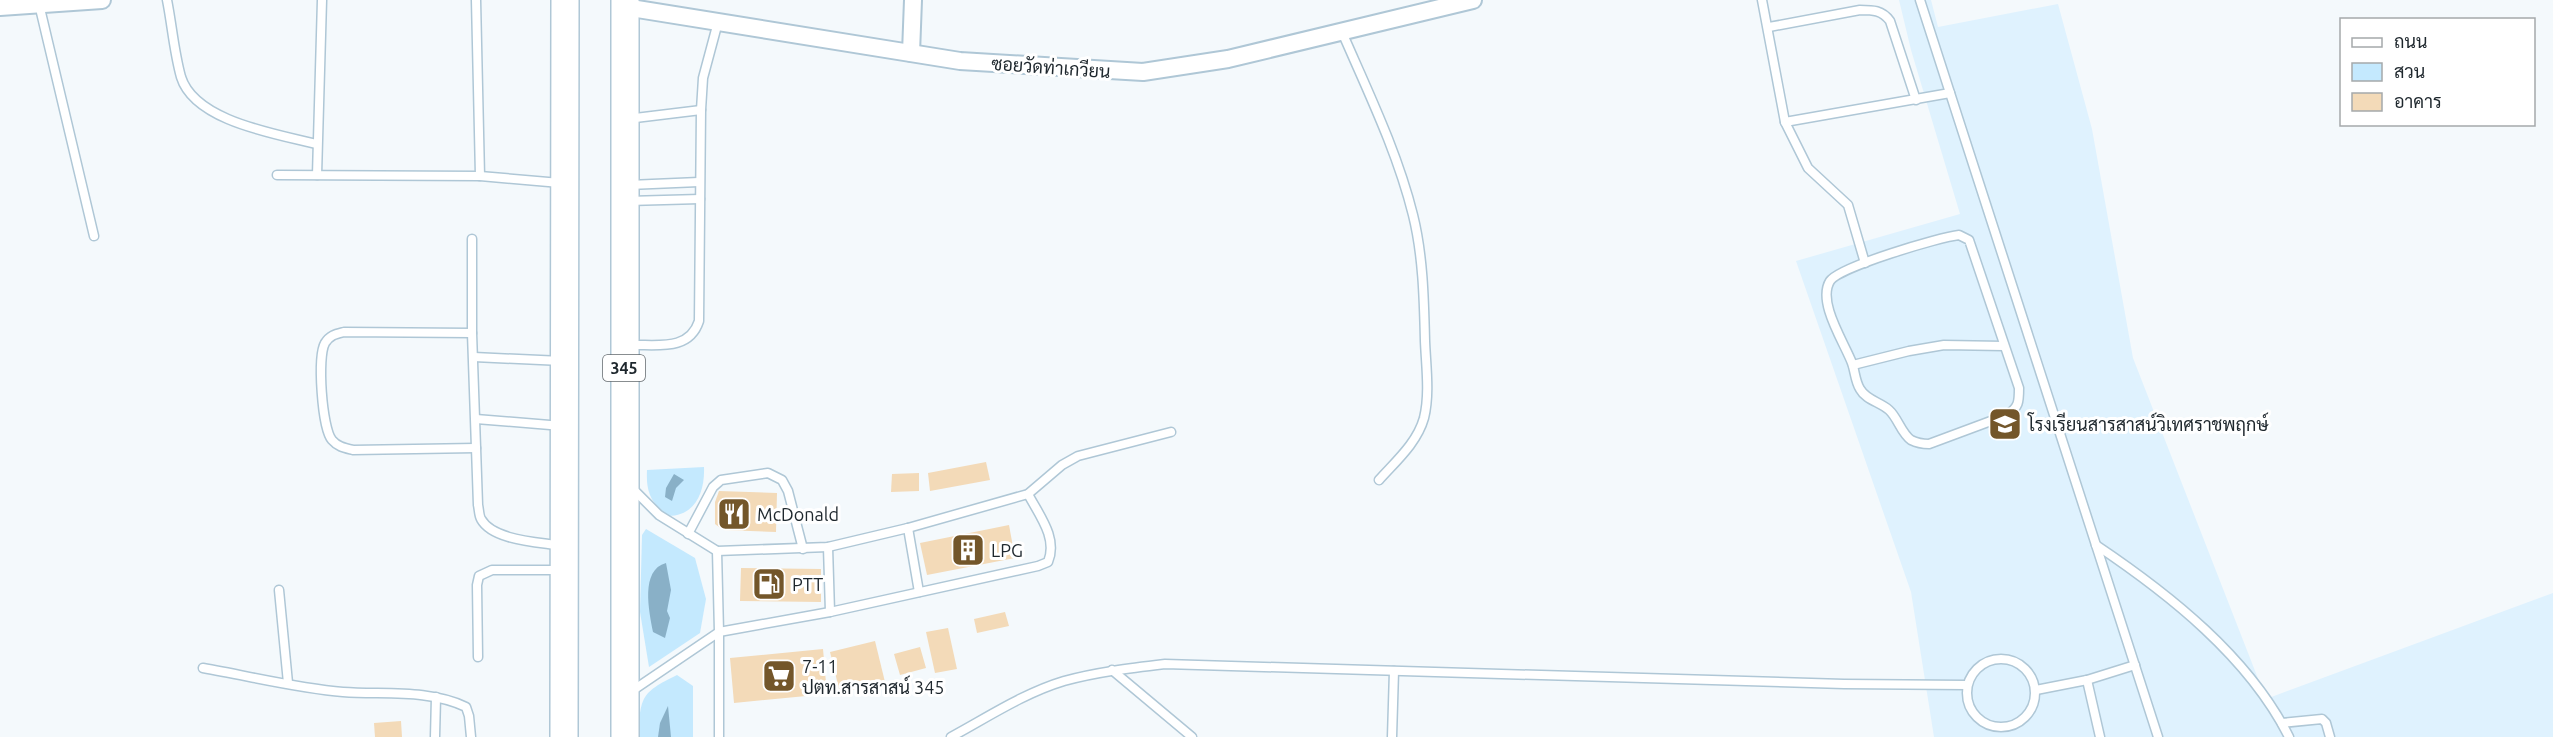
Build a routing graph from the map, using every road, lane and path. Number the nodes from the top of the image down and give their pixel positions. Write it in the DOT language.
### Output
graph roads {
  1 [pos="102,0"];
  2 [pos="167,0"];
  3 [pos="322,0"];
  4 [pos="476,0"];
  5 [pos="565,0"];
  6 [pos="913,0"];
  7 [pos="1473,0"];
  8 [pos="1762,0"];
  9 [pos="1920,0"];
  10 [pos="51,2"];
  11 [pos="625,3"];
  12 [pos="0,7"];
  13 [pos="718,22"];
  14 [pos="1769,27"];
  15 [pos="1342,33"];
  16 [pos="911,53"];
  17 [pos="1950,93"];
  18 [pos="1916,100"];
  19 [pos="700,110"];
  20 [pos="624,119"];
  21 [pos="1785,122"];
  22 [pos="316,144"];
  23 [pos="277,175"];
  24 [pos="317,175"];
  25 [pos="480,176"];
  26 [pos="699,182"];
  27 [pos="564,184"];
  28 [pos="625,193"];
  29 [pos="700,199"];
  30 [pos="94,236"];
  31 [pos="472,239"];
  32 [pos="1865,263"];
  33 [pos="472,333"];
  34 [pos="624,345"];
  35 [pos="2004,346"];
  36 [pos="474,357"];
  37 [pos="565,361"];
  38 [pos="1853,364"];
  39 [pos="476,419"];
  40 [pos="565,426"];
  41 [pos="1171,432"];
  42 [pos="476,448"];
  43 [pos="1379,480"];
  44 [pos="625,481"];
  45 [pos="1028,494"];
  46 [pos="908,528"];
  47 [pos="688,534"];
  48 [pos="2095,545"];
  49 [pos="828,547"];
  50 [pos="803,549"];
  51 [pos="717,551"];
  52 [pos="564,558"];
  53 [pos="279,590"];
  54 [pos="919,592"];
  55 [pos="830,612"];
  56 [pos="719,632"];
  57 [pos="478,657"];
  58 [pos="2135,665"];
  59 [pos="202,668"];
  60 [pos="1112,670"];
  61 [pos="1394,671"];
  62 [pos="2087,680"];
  63 [pos="288,683"];
  64 [pos="1967,685"];
  65 [pos="2036,690"];
  66 [pos="625,696"];
  67 [pos="436,698"];
  68 [pos="2282,723"];
  69 [pos="435,737"];
  70 [pos="471,737"];
  71 [pos="564,737"];
  72 [pos="625,737"];
  73 [pos="719,737"];
  74 [pos="951,737"];
  75 [pos="1192,737"];
  76 [pos="1392,737"];
  77 [pos="2100,737"];
  78 [pos="2158,737"];
  79 [pos="2289,737"];
  80 [pos="2330,737"];
  1 -- 10 [label="street"];
  2 -- 22 [label="lane"];
  3 -- 22 [label="lane"];
  4 -- 25 [label="lane"];
  5 -- 27 [label="main road"];
  6 -- 16 [label="street"];
  7 -- 15 [label="street, ซอยวัดท่าเกวียน"];
  8 -- 14 [label="lane"];
  9 -- 17 [label="lane"];
  10 -- 12 [label="street"];
  10 -- 30 [label="lane"];
  11 -- 13 [label="street, ซอยวัดท่าเกวียน"];
  11 -- 20 [label="main road, 345"];
  13 -- 16 [label="street, ซอยวัดท่าเกวียน"];
  13 -- 19 [label="lane"];
  14 -- 18 [label="lane"];
  14 -- 21 [label="lane"];
  15 -- 16 [label="street, ซอยวัดท่าเกวียน"];
  15 -- 43 [label="lane"];
  17 -- 18 [label="lane"];
  17 -- 48 [label="lane"];
  18 -- 21 [label="lane"];
  19 -- 20 [label="lane"];
  19 -- 26 [label="lane"];
  20 -- 28 [label="main road, 345"];
  21 -- 32 [label="lane"];
  22 -- 24 [label="lane"];
  23 -- 24 [label="lane"];
  24 -- 25 [label="lane"];
  25 -- 27 [label="lane"];
  26 -- 28 [label="lane"];
  26 -- 29 [label="lane"];
  27 -- 37 [label="main road"];
  28 -- 29 [label="lane"];
  28 -- 34 [label="main road, 345"];
  29 -- 34 [label="lane"];
  31 -- 33 [label="lane"];
  32 -- 35 [label="lane"];
  32 -- 38 [label="lane"];
  33 -- 36 [label="lane"];
  33 -- 42 [label="lane"];
  34 -- 44 [label="main road, 345"];
  35 -- 38 [label="lane"];
  35 -- 38 [label="lane"];
  36 -- 37 [label="lane"];
  36 -- 39 [label="lane"];
  37 -- 40 [label="main road"];
  39 -- 40 [label="lane"];
  39 -- 42 [label="lane"];
  40 -- 52 [label="main road"];
  41 -- 45 [label="lane"];
  42 -- 52 [label="lane"];
  44 -- 47 [label="lane"];
  44 -- 66 [label="main road, 345"];
  45 -- 46 [label="lane"];
  45 -- 54 [label="lane"];
  46 -- 49 [label="lane"];
  46 -- 54 [label="lane"];
  47 -- 50 [label="lane"];
  47 -- 51 [label="lane"];
  48 -- 58 [label="lane"];
  48 -- 68 [label="lane"];
  49 -- 50 [label="lane"];
  49 -- 55 [label="lane"];
  50 -- 51 [label="lane"];
  51 -- 56 [label="lane"];
  52 -- 57 [label="lane"];
  52 -- 71 [label="main road"];
  53 -- 63 [label="lane"];
  54 -- 55 [label="lane"];
  55 -- 56 [label="lane"];
  56 -- 66 [label="lane"];
  56 -- 73 [label="lane"];
  58 -- 62 [label="lane"];
  58 -- 78 [label="lane"];
  59 -- 63 [label="lane"];
  60 -- 61 [label="lane"];
  60 -- 74 [label="lane"];
  60 -- 75 [label="lane"];
  61 -- 64 [label="lane"];
  61 -- 76 [label="lane"];
  62 -- 65 [label="lane"];
  62 -- 77 [label="lane"];
  63 -- 67 [label="lane"];
  64 -- 65 [label="lane"];
  64 -- 65 [label="lane"];
  66 -- 72 [label="main road, 345"];
  67 -- 69 [label="lane"];
  67 -- 70 [label="lane"];
  68 -- 79 [label="lane"];
  68 -- 80 [label="lane"];
}
